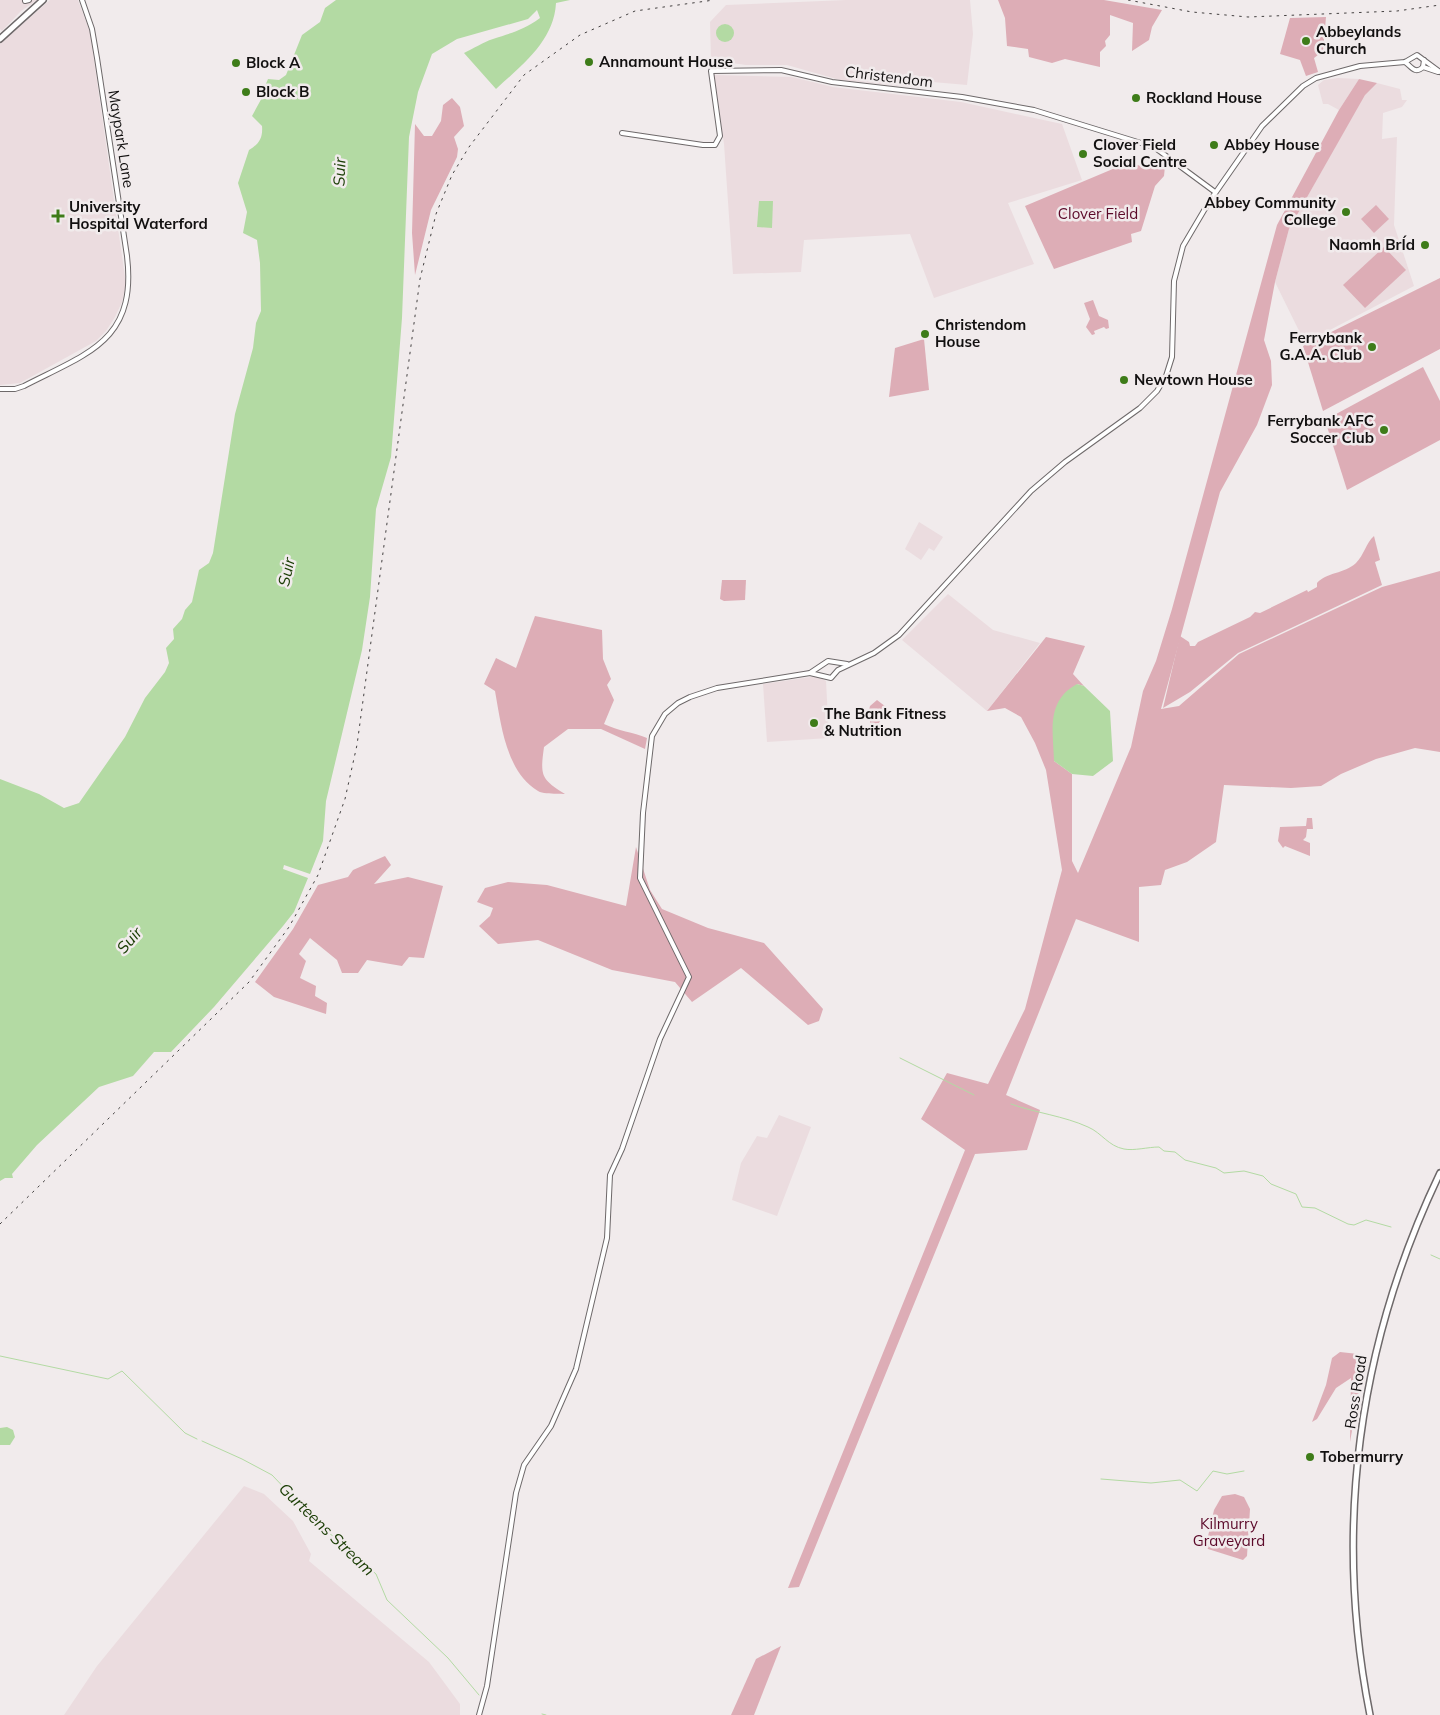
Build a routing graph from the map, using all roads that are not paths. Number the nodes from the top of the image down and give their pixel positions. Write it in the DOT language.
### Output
graph roads {
  1 [pos="43,0"];
  2 [pos="82,0"];
  3 [pos="0,38"];
  4 [pos="1424,60"];
  5 [pos="1407,64"];
  6 [pos="1423,67"];
  7 [pos="1440,72"];
  8 [pos="622,133"];
  9 [pos="1215,192"];
  10 [pos="0,389"];
  11 [pos="835,664"];
  12 [pos="847,664"];
  13 [pos="821,668"];
  14 [pos="838,670"];
  15 [pos="810,673"];
  16 [pos="822,675"];
  17 [pos="1440,1173"];
  18 [pos="478,1715"];
  19 [pos="1370,1715"];
  1 -- 3 [label="main road"];
  2 -- 10 [label="street, Maypark Lane"];
  4 -- 5 [label="street"];
  4 -- 6 [label="street"];
  4 -- 7 [label="street"];
  5 -- 6 [label="street"];
  5 -- 9 [label="street"];
  6 -- 7 [label="street"];
  8 -- 9 [label="street, Christendom"];
  9 -- 12 [label="street"];
  11 -- 12 [label="street"];
  11 -- 13 [label="street"];
  11 -- 14 [label="street"];
  12 -- 14 [label="street"];
  13 -- 15 [label="street"];
  13 -- 16 [label="street"];
  14 -- 16 [label="street"];
  15 -- 16 [label="street"];
  15 -- 18 [label="street"];
  17 -- 19 [label="main road, Ross Road"];
}
